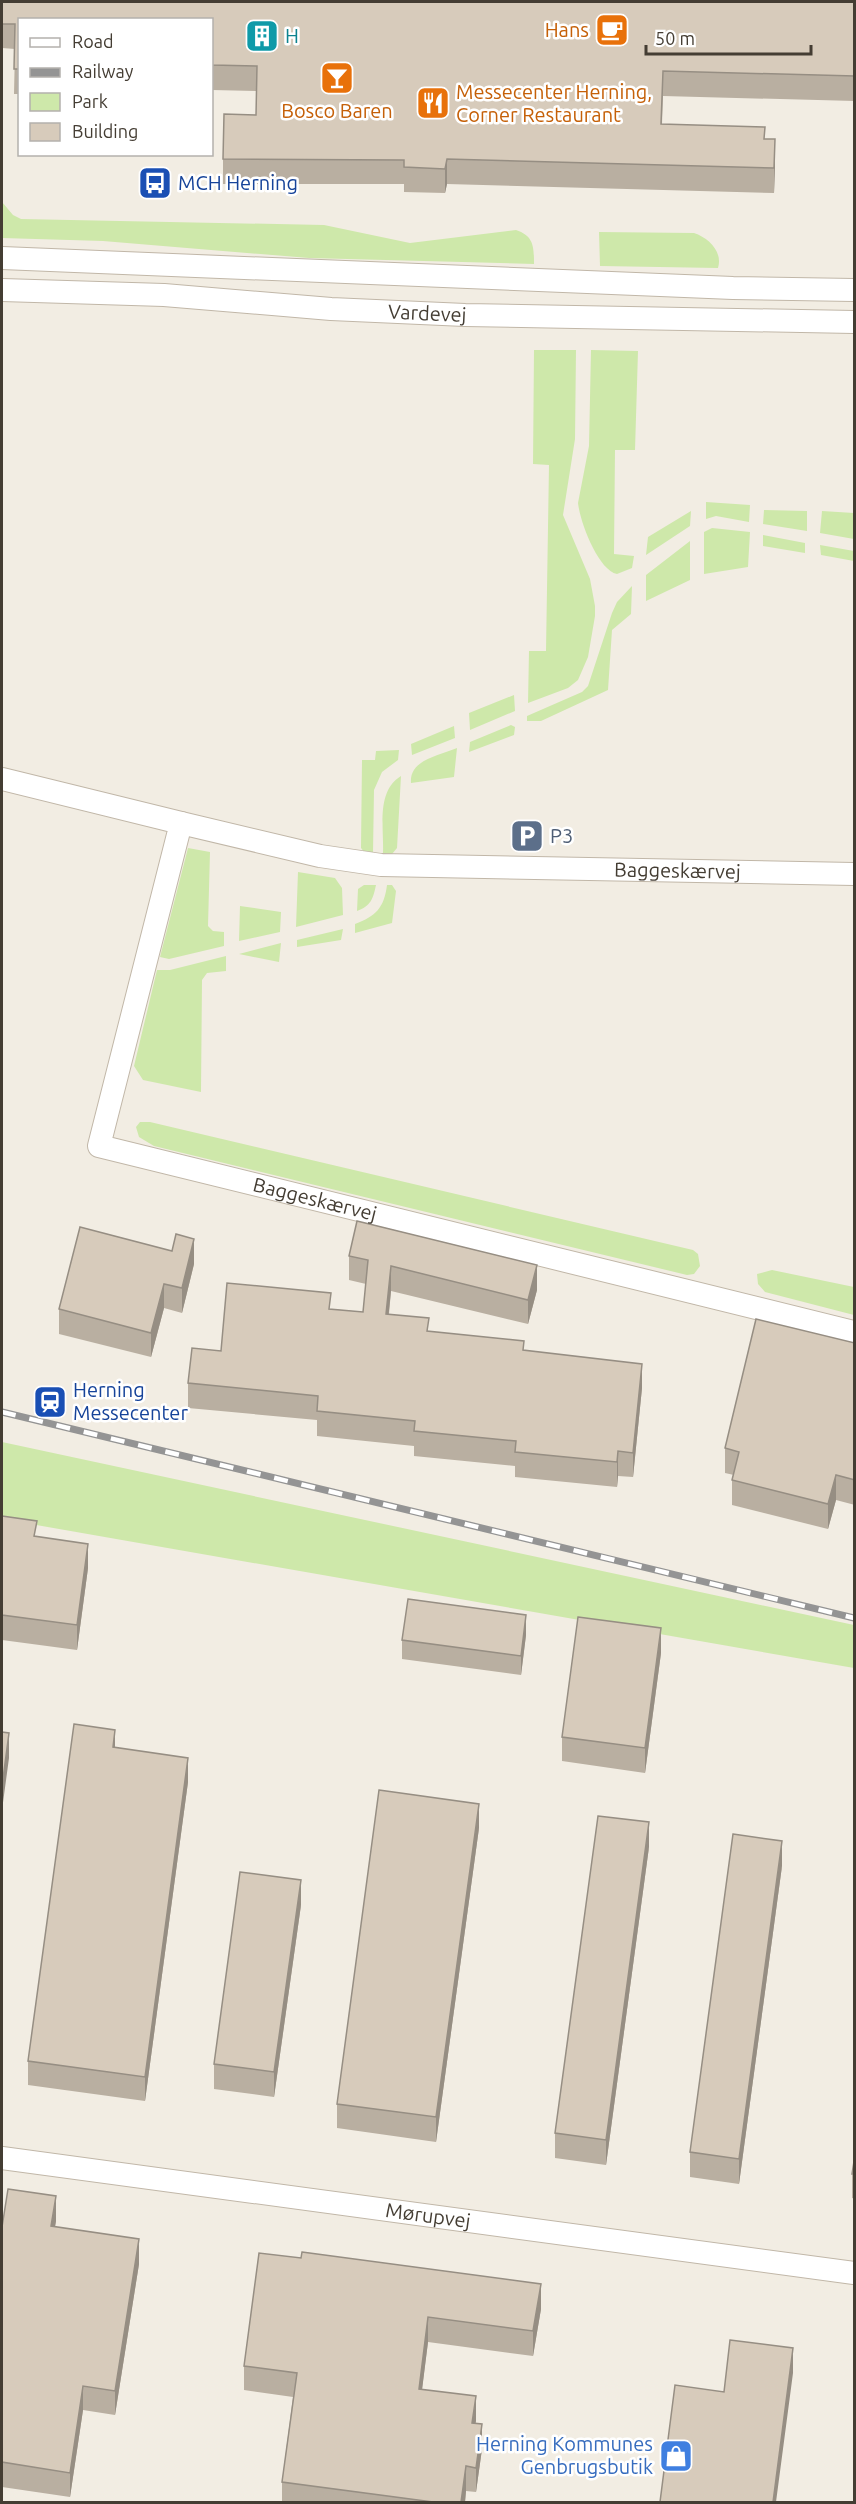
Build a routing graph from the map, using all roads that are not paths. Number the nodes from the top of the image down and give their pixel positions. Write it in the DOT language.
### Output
graph roads {
  1 [pos="2,258"];
  2 [pos="2,290"];
  3 [pos="855,290"];
  4 [pos="855,322"];
  5 [pos="2,779"];
  6 [pos="180,823"];
  7 [pos="855,874"];
  8 [pos="855,1332"];
  9 [pos="2,2158"];
  10 [pos="855,2273"];
  1 -- 3 [label="street, Vardevej"];
  2 -- 4 [label="street, Vardevej"];
  5 -- 6 [label="street, Baggeskærvej"];
  6 -- 7 [label="street, Baggeskærvej"];
  6 -- 8 [label="street, Baggeskærvej"];
  9 -- 10 [label="street, Mørupvej"];
}
